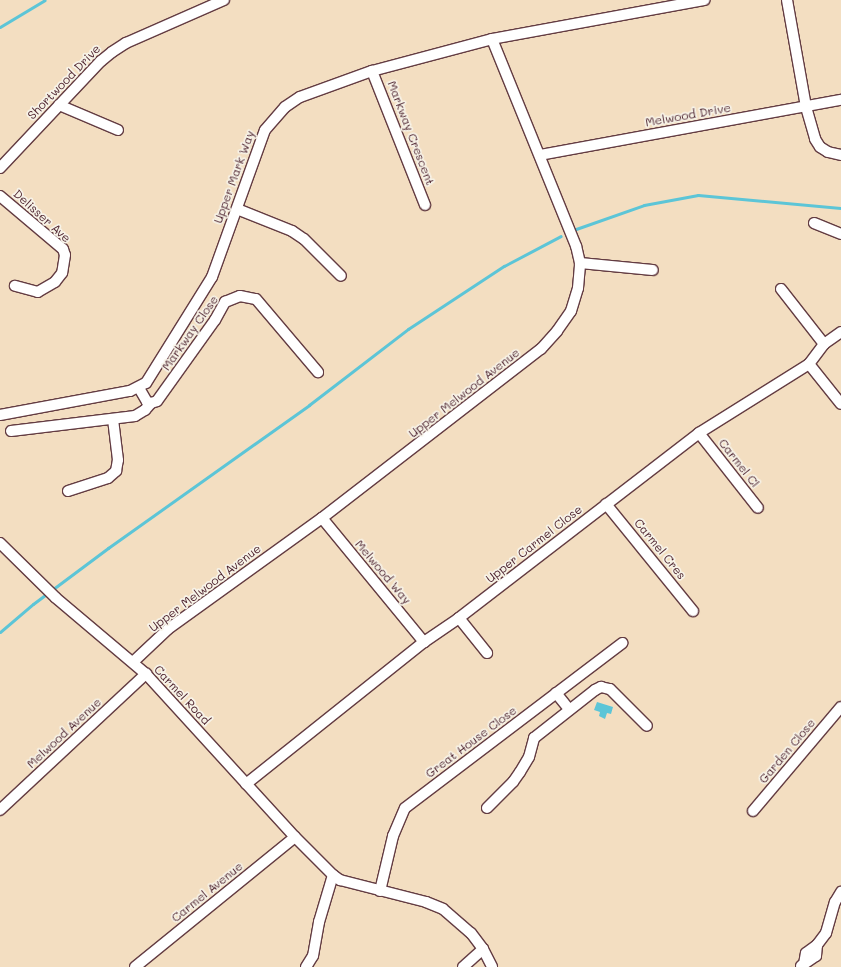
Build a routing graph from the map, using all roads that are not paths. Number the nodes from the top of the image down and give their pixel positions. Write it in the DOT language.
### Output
graph roads {
  1 [pos="224,0"];
  2 [pos="704,0"];
  3 [pos="787,0"];
  4 [pos="492,39"];
  5 [pos="372,71"];
  6 [pos="841,100"];
  7 [pos="59,105"];
  8 [pos="806,107"];
  9 [pos="118,130"];
  10 [pos="540,155"];
  11 [pos="841,155"];
  12 [pos="0,168"];
  13 [pos="0,196"];
  14 [pos="425,205"];
  15 [pos="236,209"];
  16 [pos="814,223"];
  17 [pos="841,234"];
  18 [pos="580,263"];
  19 [pos="653,270"];
  20 [pos="341,276"];
  21 [pos="16,286"];
  22 [pos="781,288"];
  23 [pos="841,332"];
  24 [pos="824,344"];
  25 [pos="809,364"];
  26 [pos="318,372"];
  27 [pos="139,388"];
  28 [pos="151,403"];
  29 [pos="841,404"];
  30 [pos="0,414"];
  31 [pos="113,419"];
  32 [pos="11,431"];
  33 [pos="699,433"];
  34 [pos="68,491"];
  35 [pos="606,504"];
  36 [pos="758,508"];
  37 [pos="322,518"];
  38 [pos="0,543"];
  39 [pos="693,611"];
  40 [pos="459,618"];
  41 [pos="424,642"];
  42 [pos="622,643"];
  43 [pos="487,653"];
  44 [pos="133,662"];
  45 [pos="146,674"];
  46 [pos="556,693"];
  47 [pos="841,707"];
  48 [pos="569,709"];
  49 [pos="647,726"];
  50 [pos="246,784"];
  51 [pos="487,808"];
  52 [pos="0,810"];
  53 [pos="753,811"];
  54 [pos="295,837"];
  55 [pos="332,875"];
  56 [pos="380,891"];
  57 [pos="841,892"];
  58 [pos="483,949"];
  59 [pos="802,965"];
  60 [pos="135,967"];
  61 [pos="306,967"];
  62 [pos="463,967"];
  63 [pos="492,967"];
  1 -- 7 [label="street, Shortwood Drive"];
  2 -- 4 [label="street, Upper Mark Way"];
  3 -- 8 [label="street"];
  4 -- 5 [label="street, Upper Mark Way"];
  4 -- 10 [label="street, Upper Melwood Avenue"];
  5 -- 14 [label="street, Markway Crescent"];
  5 -- 15 [label="street, Upper Mark Way"];
  6 -- 8 [label="street, Melwood Drive"];
  7 -- 9 [label="street"];
  7 -- 12 [label="street, Shortwood Drive"];
  8 -- 10 [label="street, Melwood Drive"];
  8 -- 11 [label="street"];
  10 -- 18 [label="street, Upper Melwood Avenue"];
  13 -- 21 [label="street, Delisser Ave"];
  15 -- 20 [label="street"];
  15 -- 27 [label="street, Upper Mark Way"];
  16 -- 17 [label="street"];
  18 -- 19 [label="street"];
  18 -- 37 [label="street, Upper Melwood Avenue"];
  22 -- 24 [label="street"];
  23 -- 24 [label="street, Upper Carmel Close"];
  24 -- 25 [label="street, Upper Carmel Close"];
  25 -- 29 [label="street"];
  25 -- 33 [label="street, Upper Carmel Close"];
  26 -- 28 [label="street, Markway Close"];
  27 -- 28 [label="street"];
  27 -- 30 [label="street"];
  28 -- 31 [label="street, Markway Close"];
  31 -- 32 [label="street, Markway Close"];
  31 -- 34 [label="street"];
  33 -- 35 [label="street, Upper Carmel Close"];
  33 -- 36 [label="street, Carmel Cl"];
  35 -- 39 [label="street, Carmel Cres"];
  35 -- 40 [label="street, Upper Carmel Close"];
  37 -- 41 [label="street, Melwood Way"];
  37 -- 44 [label="street, Upper Melwood Avenue"];
  38 -- 44 [label="street, Carmel Road"];
  40 -- 41 [label="street, Upper Carmel Close"];
  40 -- 43 [label="street"];
  41 -- 50 [label="street, Upper Carmel Close"];
  42 -- 46 [label="street, Great House Close"];
  44 -- 45 [label="street, Carmel Road"];
  45 -- 50 [label="street, Carmel Road"];
  45 -- 52 [label="street, Melwood Avenue"];
  46 -- 48 [label="street"];
  46 -- 56 [label="street, Great House Close"];
  47 -- 53 [label="street, Garden Close"];
  48 -- 49 [label="street"];
  48 -- 51 [label="street"];
  50 -- 54 [label="street, Carmel Road"];
  54 -- 55 [label="street, Carmel Road"];
  54 -- 60 [label="street, Carmel Avenue"];
  55 -- 56 [label="street"];
  55 -- 61 [label="street"];
  56 -- 58 [label="street"];
  57 -- 59 [label="street"];
  58 -- 62 [label="street"];
  58 -- 63 [label="street"];
}
